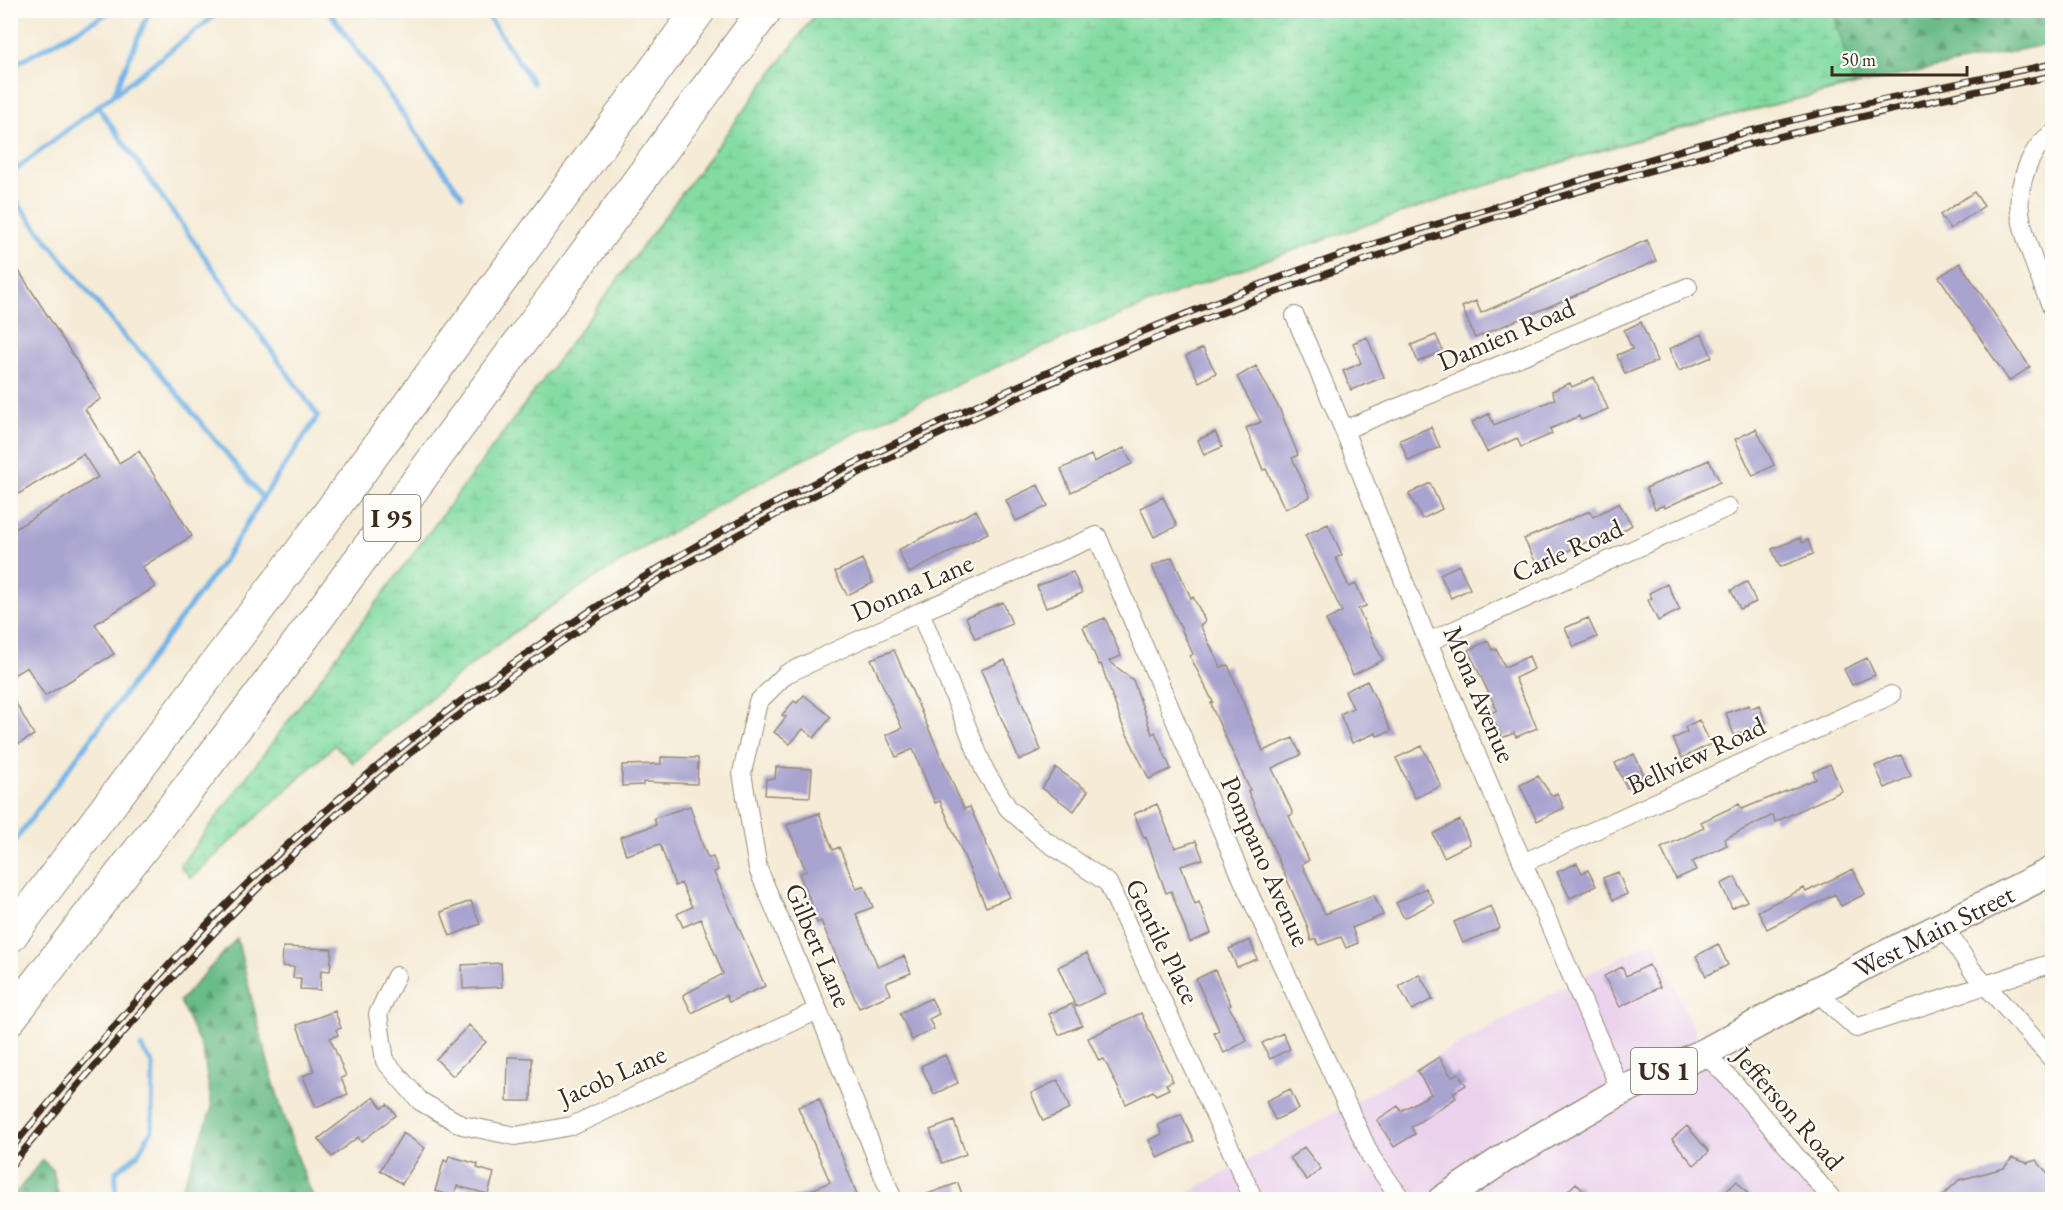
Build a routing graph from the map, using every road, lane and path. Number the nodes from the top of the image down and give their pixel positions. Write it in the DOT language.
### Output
graph roads {
  1 [pos="699,10"];
  2 [pos="765,10"];
  3 [pos="2052,134"];
  4 [pos="1688,287"];
  5 [pos="2052,308"];
  6 [pos="1295,316"];
  7 [pos="1344,430"];
  8 [pos="1728,507"];
  9 [pos="1097,536"];
  10 [pos="920,612"];
  11 [pos="1428,642"];
  12 [pos="1890,695"];
  13 [pos="758,702"];
  14 [pos="1523,863"];
  15 [pos="2052,871"];
  16 [pos="1943,925"];
  17 [pos="10,936"];
  18 [pos="2052,963"];
  19 [pos="396,976"];
  20 [pos="1986,985"];
  21 [pos="1816,991"];
  22 [pos="818,1010"];
  23 [pos="10,1018"];
  24 [pos="1704,1053"];
  25 [pos="2052,1059"];
  26 [pos="1621,1091"];
  27 [pos="893,1200"];
  28 [pos="1254,1200"];
  29 [pos="1402,1200"];
  30 [pos="1442,1200"];
  31 [pos="1833,1200"];
  1 -- 17 [label="highway, I 95"];
  2 -- 23 [label="highway, I 95"];
  3 -- 5 [label="street"];
  4 -- 7 [label="street, Damien Road"];
  6 -- 7 [label="street, Mona Avenue"];
  7 -- 11 [label="street, Mona Avenue"];
  8 -- 11 [label="street, Carle Road"];
  9 -- 10 [label="street, Donna Lane"];
  9 -- 29 [label="street, Pompano Avenue"];
  10 -- 13 [label="street, Donna Lane"];
  10 -- 28 [label="street, Gentile Place"];
  11 -- 14 [label="street, Mona Avenue"];
  12 -- 14 [label="street, Bellview Road"];
  13 -- 22 [label="street, Gilbert Lane"];
  14 -- 26 [label="street, Mona Avenue"];
  15 -- 16 [label="main road, West Main Street / US 1"];
  16 -- 20 [label="street"];
  16 -- 21 [label="main road, West Main Street / US 1"];
  18 -- 20 [label="street, West Main Street"];
  19 -- 22 [label="street, Jacob Lane"];
  20 -- 21 [label="street, West Main Street"];
  20 -- 25 [label="street"];
  21 -- 24 [label="main road, West Main Street / US 1"];
  22 -- 27 [label="street, Gilbert Lane"];
  24 -- 26 [label="main road, West Main Street / US 1"];
  24 -- 31 [label="street, Jefferson Road"];
  26 -- 30 [label="main road, West Main Street / US 1"];
}
